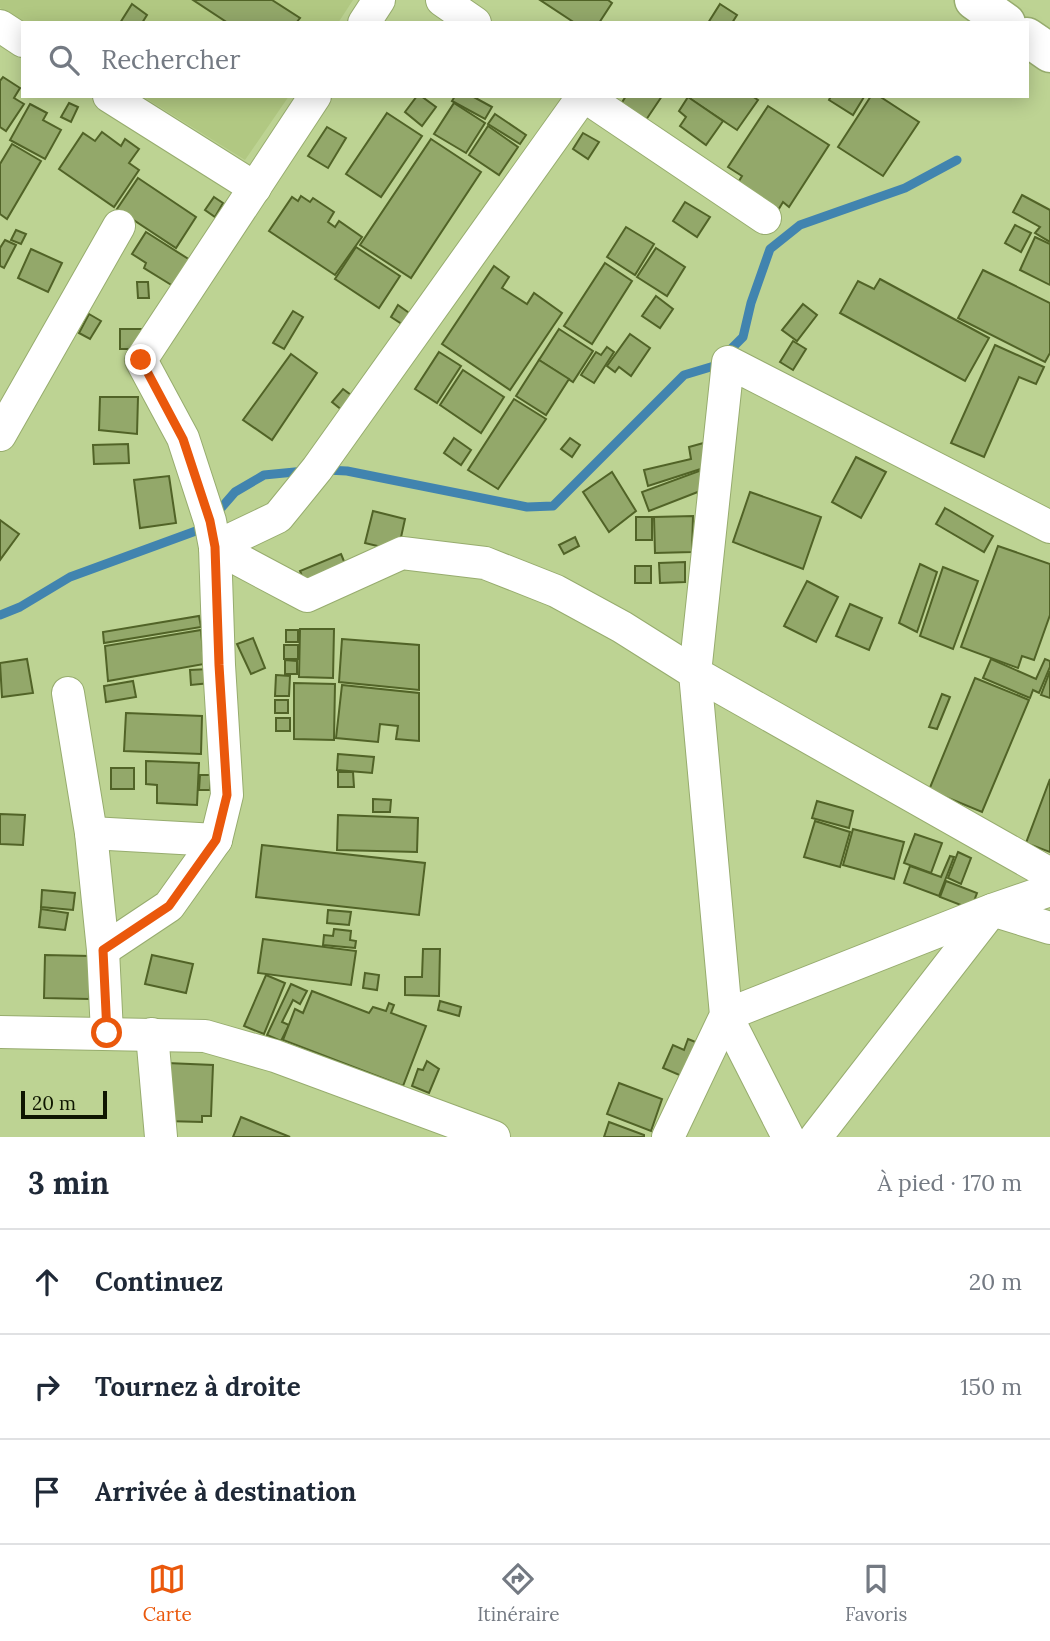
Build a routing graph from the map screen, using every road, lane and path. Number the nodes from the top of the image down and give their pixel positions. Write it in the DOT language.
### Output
graph roads {
  1 [pos="379,0"];
  2 [pos="442,0"];
  3 [pos="974,0"];
  4 [pos="365,21"];
  5 [pos="472,21"];
  6 [pos="1003,21"];
  7 [pos="0,26"];
  8 [pos="1029,38"];
  9 [pos="21,40"];
  10 [pos="1050,53"];
  11 [pos="112,98"];
  12 [pos="315,98"];
  13 [pos="583,98"];
  14 [pos="587,98"];
  15 [pos="255,188"];
  16 [pos="765,218"];
  17 [pos="119,226"];
  18 [pos="0,435"];
  19 [pos="1050,527"];
  20 [pos="215,547"];
  21 [pos="695,673"];
  22 [pos="68,693"];
  23 [pos="91,833"];
  24 [pos="216,840"];
  25 [pos="1050,874"];
  26 [pos="1050,890"];
  27 [pos="992,910"];
  28 [pos="1050,928"];
  29 [pos="103,950"];
  30 [pos="726,1015"];
  31 [pos="0,1032"];
  32 [pos="107,1033"];
  33 [pos="152,1034"];
  34 [pos="433,1126"];
  35 [pos="161,1137"];
  36 [pos="494,1137"];
  37 [pos="668,1137"];
  38 [pos="788,1137"];
  39 [pos="816,1137"];
  1 -- 4 [label="street"];
  2 -- 5 [label="street"];
  3 -- 6 [label="main road"];
  7 -- 9 [label="street"];
  8 -- 10 [label="main road"];
  11 -- 15 [label="street"];
  12 -- 15 [label="street"];
  13 -- 20 [label="street"];
  14 -- 16 [label="street"];
  15 -- 20 [label="street"];
  17 -- 18 [label="street"];
  19 -- 21 [label="street"];
  20 -- 21 [label="street"];
  20 -- 24 [label="street"];
  21 -- 25 [label="street"];
  21 -- 30 [label="street"];
  22 -- 23 [label="street"];
  23 -- 24 [label="street"];
  23 -- 29 [label="street"];
  24 -- 29 [label="street"];
  26 -- 27 [label="street"];
  27 -- 28 [label="street"];
  27 -- 30 [label="street"];
  27 -- 39 [label="street"];
  29 -- 32 [label="street"];
  30 -- 37 [label="street"];
  30 -- 38 [label="street"];
  31 -- 32 [label="street"];
  32 -- 33 [label="street"];
  33 -- 34 [label="street"];
  33 -- 35 [label="street"];
  34 -- 36 [label="street"];
}
